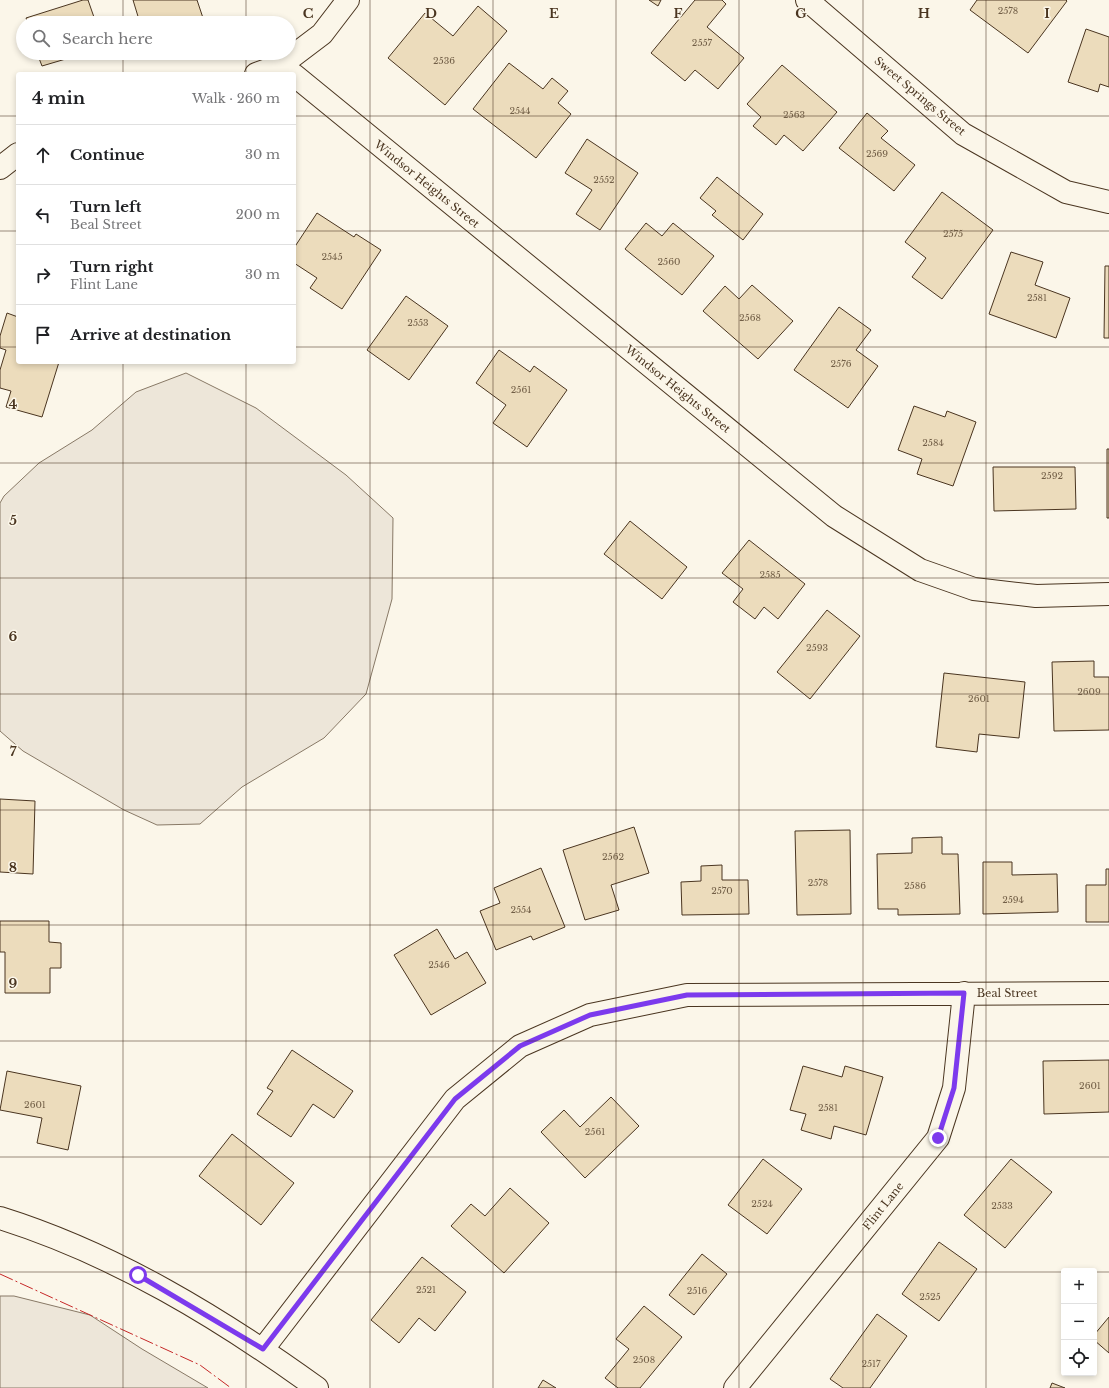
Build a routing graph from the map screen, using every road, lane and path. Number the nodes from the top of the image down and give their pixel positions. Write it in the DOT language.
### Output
graph roads {
  1 [pos="348,0"];
  2 [pos="807,0"];
  3 [pos="289,71"];
  4 [pos="278,72"];
  5 [pos="296,77"];
  6 [pos="16,156"];
  7 [pos="0,168"];
  8 [pos="1109,202"];
  9 [pos="1109,594"];
  10 [pos="964,993"];
  11 [pos="1109,993"];
  12 [pos="0,1218"];
  13 [pos="263,1349"];
  14 [pos="317,1388"];
  15 [pos="735,1388"];
  1 -- 3 [label="street"];
  2 -- 8 [label="street, Sweet Springs Street"];
  3 -- 4 [label="street"];
  5 -- 9 [label="street, Windsor Heights Street"];
  6 -- 7 [label="street"];
  10 -- 11 [label="street, Beal Street"];
  10 -- 13 [label="street, Beal Street"];
  10 -- 15 [label="street, Flint Lane"];
  12 -- 13 [label="street"];
  13 -- 14 [label="street"];
}
